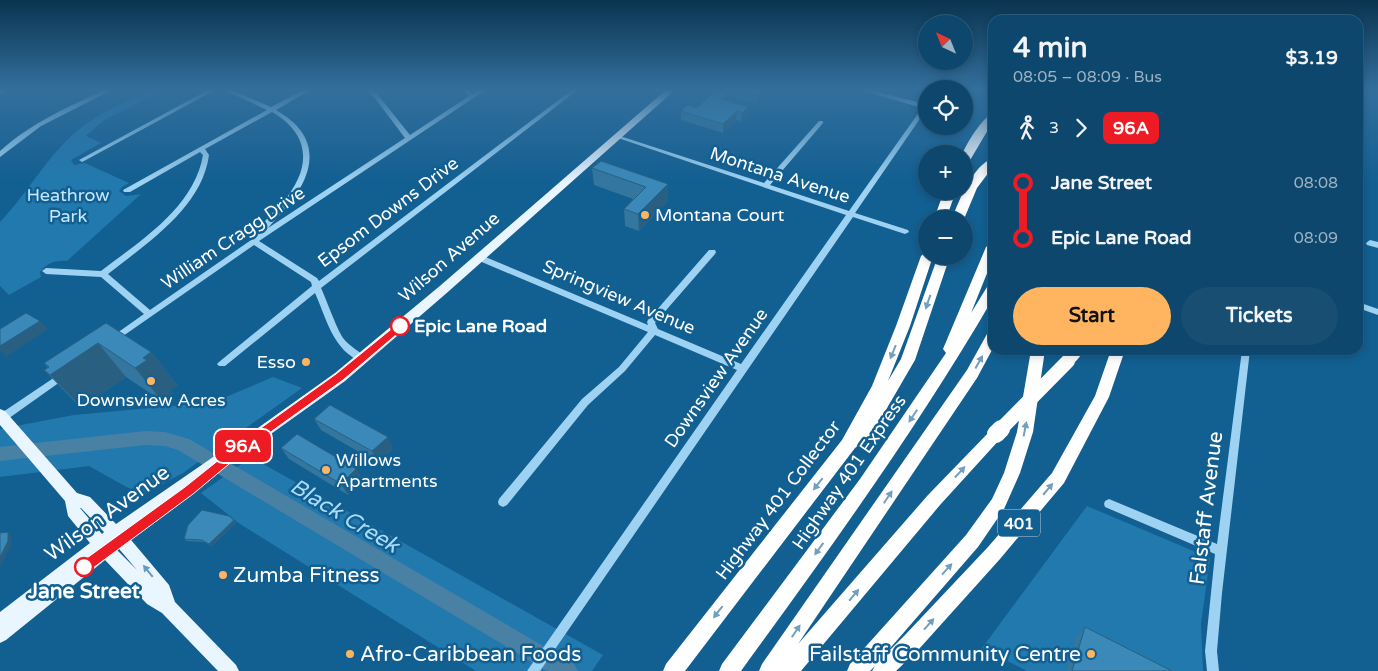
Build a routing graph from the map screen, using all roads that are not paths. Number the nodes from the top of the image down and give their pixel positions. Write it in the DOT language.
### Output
graph roads {
  1 [pos="47,120"];
  2 [pos="155,120"];
  3 [pos="252,120"];
  4 [pos="288,120"];
  5 [pos="395,120"];
  6 [pos="436,120"];
  7 [pos="535,120"];
  8 [pos="637,120"];
  9 [pos="916,120"];
  10 [pos="821,122"];
  11 [pos="988,122"];
  12 [pos="618,137"];
  13 [pos="409,138"];
  14 [pos="973,146"];
  15 [pos="201,149"];
  16 [pos="0,155"];
  17 [pos="82,160"];
  18 [pos="988,166"];
  19 [pos="765,186"];
  20 [pos="127,190"];
  21 [pos="284,204"];
  22 [pos="304,209"];
  23 [pos="962,210"];
  24 [pos="851,214"];
  25 [pos="904,232"];
  26 [pos="254,241"];
  27 [pos="712,252"];
  28 [pos="988,257"];
  29 [pos="480,258"];
  30 [pos="924,265"];
  31 [pos="941,265"];
  32 [pos="46,270"];
  33 [pos="102,274"];
  34 [pos="318,286"];
  35 [pos="988,297"];
  36 [pos="1363,307"];
  37 [pos="1378,312"];
  38 [pos="150,314"];
  39 [pos="654,331"];
  40 [pos="988,345"];
  41 [pos="104,347"];
  42 [pos="1037,355"];
  43 [pos="1072,355"];
  44 [pos="1116,355"];
  45 [pos="1245,355"];
  46 [pos="362,359"];
  47 [pos="222,364"];
  48 [pos="72,369"];
  49 [pos="744,369"];
  50 [pos="940,375"];
  51 [pos="1,417"];
  52 [pos="848,445"];
  53 [pos="72,499"];
  54 [pos="503,502"];
  55 [pos="1109,504"];
  56 [pos="118,536"];
  57 [pos="104,546"];
  58 [pos="1221,551"];
  59 [pos="168,607"];
  60 [pos="0,622"];
  61 [pos="560,632"];
  62 [pos="0,634"];
  63 [pos="230,671"];
  64 [pos="533,671"];
  65 [pos="673,671"];
  66 [pos="730,671"];
  67 [pos="769,671"];
  68 [pos="788,671"];
  69 [pos="857,671"];
  70 [pos="882,671"];
  71 [pos="1213,671"];
  1 -- 16 [label="street"];
  2 -- 17 [label="street"];
  3 -- 15 [label="street"];
  4 -- 21 [label="street"];
  5 -- 13 [label="street"];
  6 -- 13 [label="street, William Cragg Drive"];
  7 -- 34 [label="street, Epsom Downs Drive"];
  8 -- 12 [label="main road, Wilson Avenue"];
  9 -- 24 [label="street, Downsview Avenue"];
  10 -- 19 [label="street"];
  11 -- 14 [label="highway"];
  12 -- 19 [label="street, Montana Avenue"];
  12 -- 29 [label="main road, Wilson Avenue"];
  13 -- 22 [label="street, William Cragg Drive"];
  15 -- 20 [label="street"];
  15 -- 33 [label="street"];
  18 -- 23 [label="highway"];
  19 -- 24 [label="street, Montana Avenue"];
  21 -- 22 [label="street"];
  21 -- 26 [label="street"];
  22 -- 26 [label="street, William Cragg Drive"];
  24 -- 25 [label="street, Montana Avenue"];
  24 -- 49 [label="street, Downsview Avenue"];
  26 -- 34 [label="street"];
  26 -- 38 [label="street, William Cragg Drive"];
  27 -- 39 [label="street"];
  28 -- 50 [label="highway"];
  29 -- 39 [label="street, Springview Avenue"];
  29 -- 46 [label="main road, Wilson Avenue"];
  30 -- 52 [label="highway, Highway 401 Collector, one-way"];
  31 -- 52 [label="highway, one-way"];
  32 -- 33 [label="street"];
  33 -- 38 [label="street"];
  34 -- 46 [label="street"];
  34 -- 47 [label="street, Epsom Downs Drive"];
  35 -- 50 [label="highway, Highway 401 Express"];
  36 -- 37 [label="street"];
  38 -- 41 [label="street, William Cragg Drive"];
  39 -- 49 [label="street, Springview Avenue"];
  39 -- 54 [label="street"];
  67 -- 40 [label="highway, one-way"];
  69 -- 42 [label="highway, one-way"];
  68 -- 43 [label="highway, one-way, bridge"];
  70 -- 44 [label="highway, 401, one-way"];
  45 -- 58 [label="street, Falstaff Avenue"];
  46 -- 56 [label="main road, Wilson Avenue"];
  48 -- 51 [label="street"];
  49 -- 61 [label="street, Downsview Avenue"];
  50 -- 66 [label="highway, Highway 401 Express, one-way"];
  51 -- 53 [label="main road"];
  52 -- 65 [label="highway, Highway 401 Collector, one-way"];
  53 -- 56 [label="main road"];
  53 -- 57 [label="main road"];
  55 -- 58 [label="street"];
  56 -- 57 [label="main road, Wilson Avenue"];
  59 -- 56 [label="main road, one-way"];
  57 -- 59 [label="main road"];
  57 -- 60 [label="main road, Wilson Avenue"];
  57 -- 62 [label="main road, Wilson Avenue"];
  58 -- 71 [label="street, Falstaff Avenue"];
  59 -- 63 [label="main road"];
  61 -- 64 [label="street, Downsview Avenue"];
}
